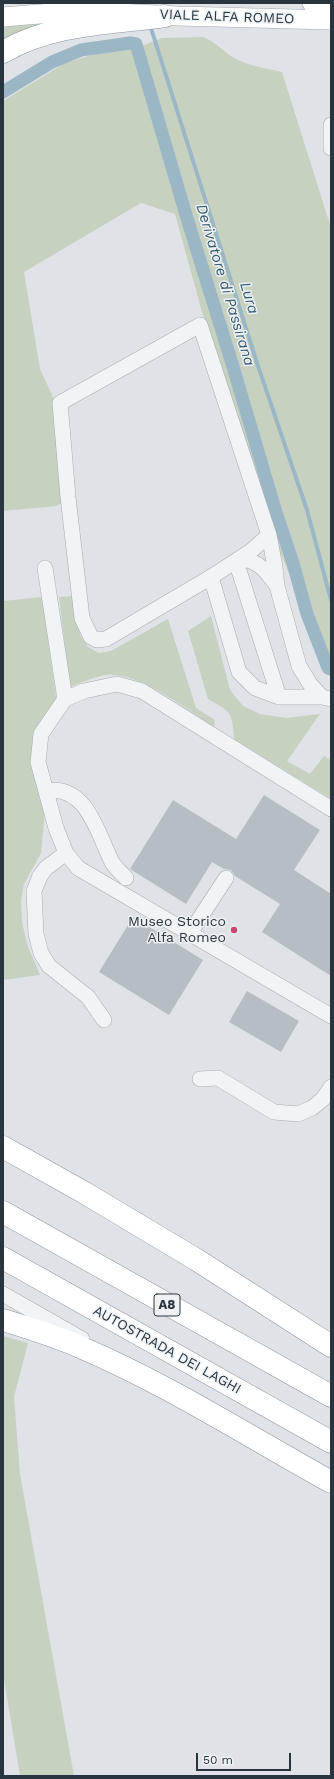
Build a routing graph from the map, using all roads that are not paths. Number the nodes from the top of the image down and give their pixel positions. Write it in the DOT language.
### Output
graph roads {
  1 [pos="312,3"];
  2 [pos="331,4"];
  3 [pos="171,16"];
  4 [pos="9,17"];
  5 [pos="129,17"];
  6 [pos="331,20"];
  7 [pos="3,52"];
  8 [pos="331,125"];
  9 [pos="331,148"];
  10 [pos="269,535"];
  11 [pos="238,559"];
  12 [pos="44,568"];
  13 [pos="211,577"];
  14 [pos="276,586"];
  15 [pos="279,697"];
  16 [pos="326,698"];
  17 [pos="65,699"];
  18 [pos="46,791"];
  19 [pos="331,809"];
  20 [pos="66,853"];
  21 [pos="126,878"];
  22 [pos="226,878"];
  23 [pos="190,933"];
  24 [pos="331,1016"];
  25 [pos="104,1020"];
  26 [pos="200,1079"];
  27 [pos="331,1087"];
  28 [pos="3,1135"];
  29 [pos="3,1147"];
  30 [pos="85,1193"];
  31 [pos="3,1212"];
  32 [pos="3,1258"];
  33 [pos="3,1294"];
  34 [pos="3,1320"];
  35 [pos="331,1346"];
  36 [pos="156,1383"];
  37 [pos="331,1396"];
  38 [pos="331,1442"];
  39 [pos="331,1482"];
  1 -- 2 [label="main road, VIALE ALFA ROMEO"];
  3 -- 5 [label="highway"];
  3 -- 6 [label="main road, VIALE ALFA ROMEO"];
  4 -- 5 [label="main road"];
  5 -- 7 [label="highway"];
  8 -- 9 [label="street"];
  10 -- 11 [label="street"];
  10 -- 13 [label="street"];
  10 -- 14 [label="street"];
  11 -- 13 [label="street"];
  11 -- 14 [label="street"];
  11 -- 15 [label="street"];
  12 -- 17 [label="street"];
  13 -- 15 [label="street"];
  14 -- 16 [label="street"];
  15 -- 16 [label="street"];
  17 -- 18 [label="street"];
  17 -- 19 [label="street"];
  18 -- 20 [label="street"];
  18 -- 21 [label="street"];
  20 -- 23 [label="street"];
  20 -- 25 [label="street"];
  22 -- 23 [label="street"];
  23 -- 24 [label="street"];
  26 -- 27 [label="street"];
  28 -- 30 [label="highway"];
  29 -- 30 [label="highway"];
  30 -- 35 [label="highway"];
  31 -- 37 [label="highway, A8"];
  32 -- 38 [label="highway, AUTOSTRADA DEI LAGHI"];
  33 -- 36 [label="street"];
  34 -- 36 [label="highway"];
  36 -- 39 [label="highway"];
}
